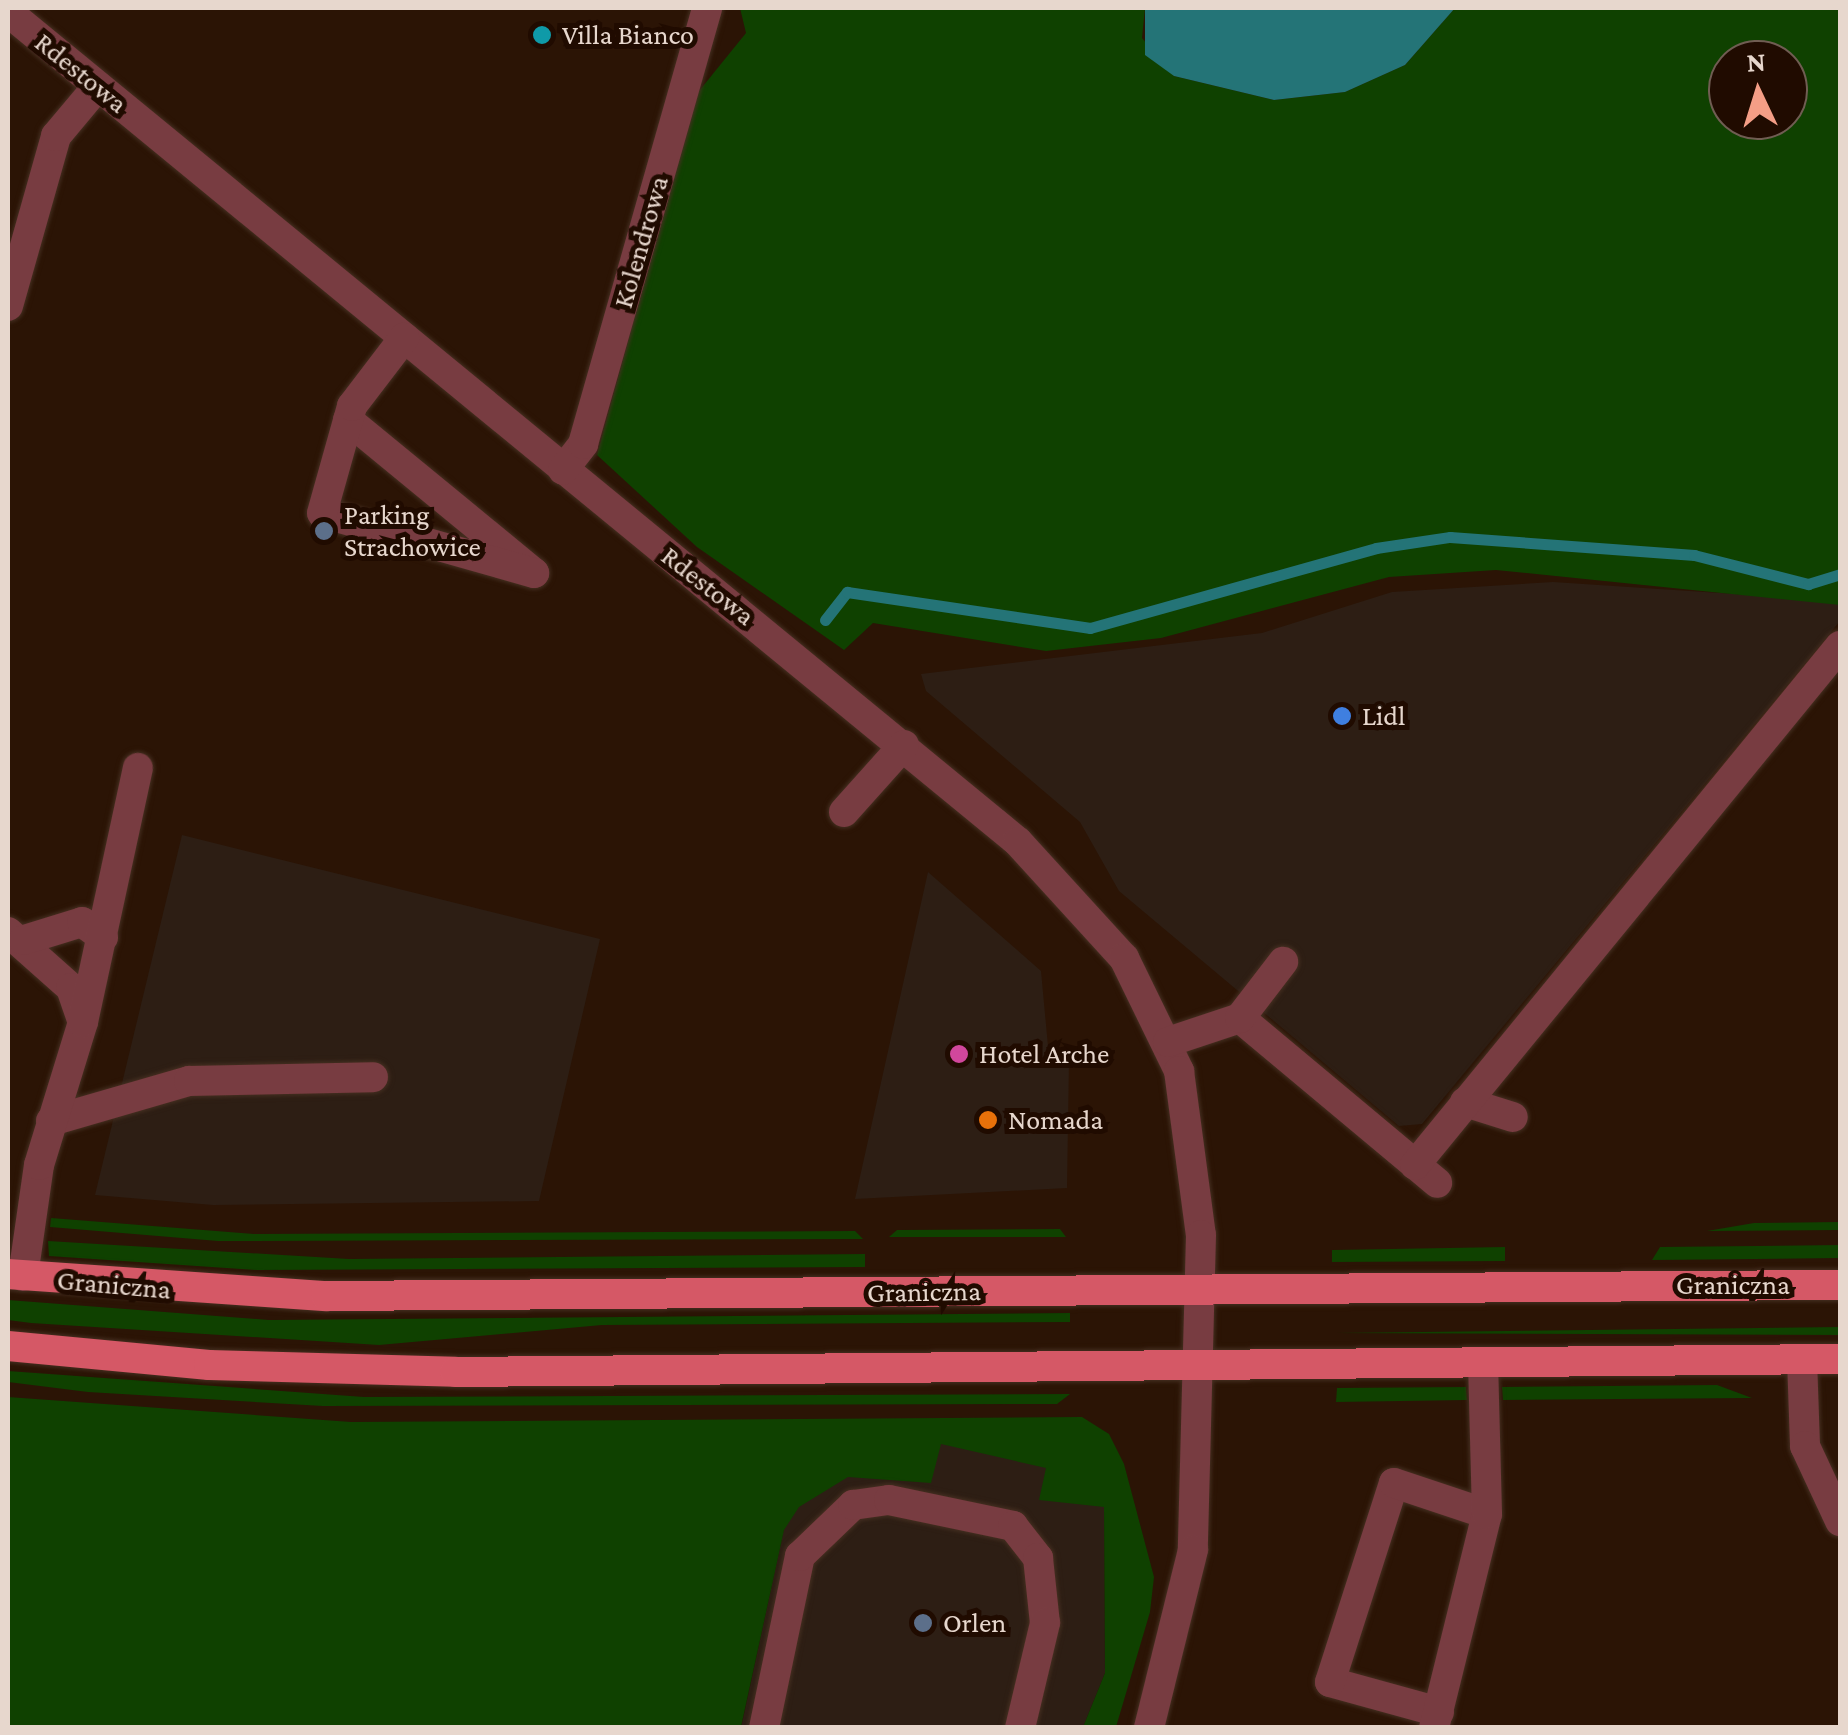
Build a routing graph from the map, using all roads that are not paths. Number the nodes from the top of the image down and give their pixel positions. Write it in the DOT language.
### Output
graph roads {
  1 [pos="707,8"];
  2 [pos="8,12"];
  3 [pos="98,86"];
  4 [pos="8,306"];
  5 [pos="404,338"];
  6 [pos="348,420"];
  7 [pos="563,470"];
  8 [pos="1840,646"];
  9 [pos="904,745"];
  10 [pos="138,768"];
  11 [pos="844,812"];
  12 [pos="16,936"];
  13 [pos="103,937"];
  14 [pos="1283,962"];
  15 [pos="1240,1018"];
  16 [pos="83,1022"];
  17 [pos="1168,1042"];
  18 [pos="373,1077"];
  19 [pos="1465,1102"];
  20 [pos="1513,1117"];
  21 [pos="52,1121"];
  22 [pos="15,1275"];
  23 [pos="1840,1285"];
  24 [pos="1202,1289"];
  25 [pos="8,1346"];
  26 [pos="1802,1359"];
  27 [pos="1840,1359"];
  28 [pos="1482,1362"];
  29 [pos="1200,1364"];
  30 [pos="1487,1514"];
  31 [pos="1840,1522"];
  32 [pos="1436,1720"];
  33 [pos="764,1728"];
  34 [pos="1020,1728"];
  35 [pos="1149,1728"];
  1 -- 7 [label="street, Kolendrowa"];
  2 -- 3 [label="street, Rdestowa"];
  3 -- 4 [label="street"];
  3 -- 5 [label="street, Rdestowa"];
  5 -- 6 [label="street"];
  5 -- 7 [label="street, Rdestowa"];
  6 -- 6 [label="street"];
  7 -- 9 [label="street, Rdestowa"];
  8 -- 19 [label="street"];
  9 -- 11 [label="street"];
  9 -- 17 [label="street, Rdestowa"];
  10 -- 13 [label="street"];
  12 -- 13 [label="street"];
  12 -- 16 [label="street"];
  13 -- 16 [label="street"];
  14 -- 15 [label="street"];
  15 -- 17 [label="street"];
  15 -- 19 [label="street"];
  16 -- 21 [label="street"];
  17 -- 24 [label="street, Rdestowa"];
  18 -- 21 [label="street"];
  19 -- 20 [label="street"];
  21 -- 22 [label="street"];
  22 -- 24 [label="main road, Graniczna"];
  23 -- 24 [label="main road, Graniczna"];
  24 -- 29 [label="street, Rdestowa"];
  25 -- 29 [label="main road"];
  26 -- 27 [label="main road"];
  26 -- 28 [label="main road"];
  26 -- 31 [label="street"];
  28 -- 29 [label="main road"];
  28 -- 30 [label="street"];
  29 -- 35 [label="street, Rdestowa"];
  30 -- 32 [label="street"];
  30 -- 32 [label="street"];
  33 -- 34 [label="street"];
}
